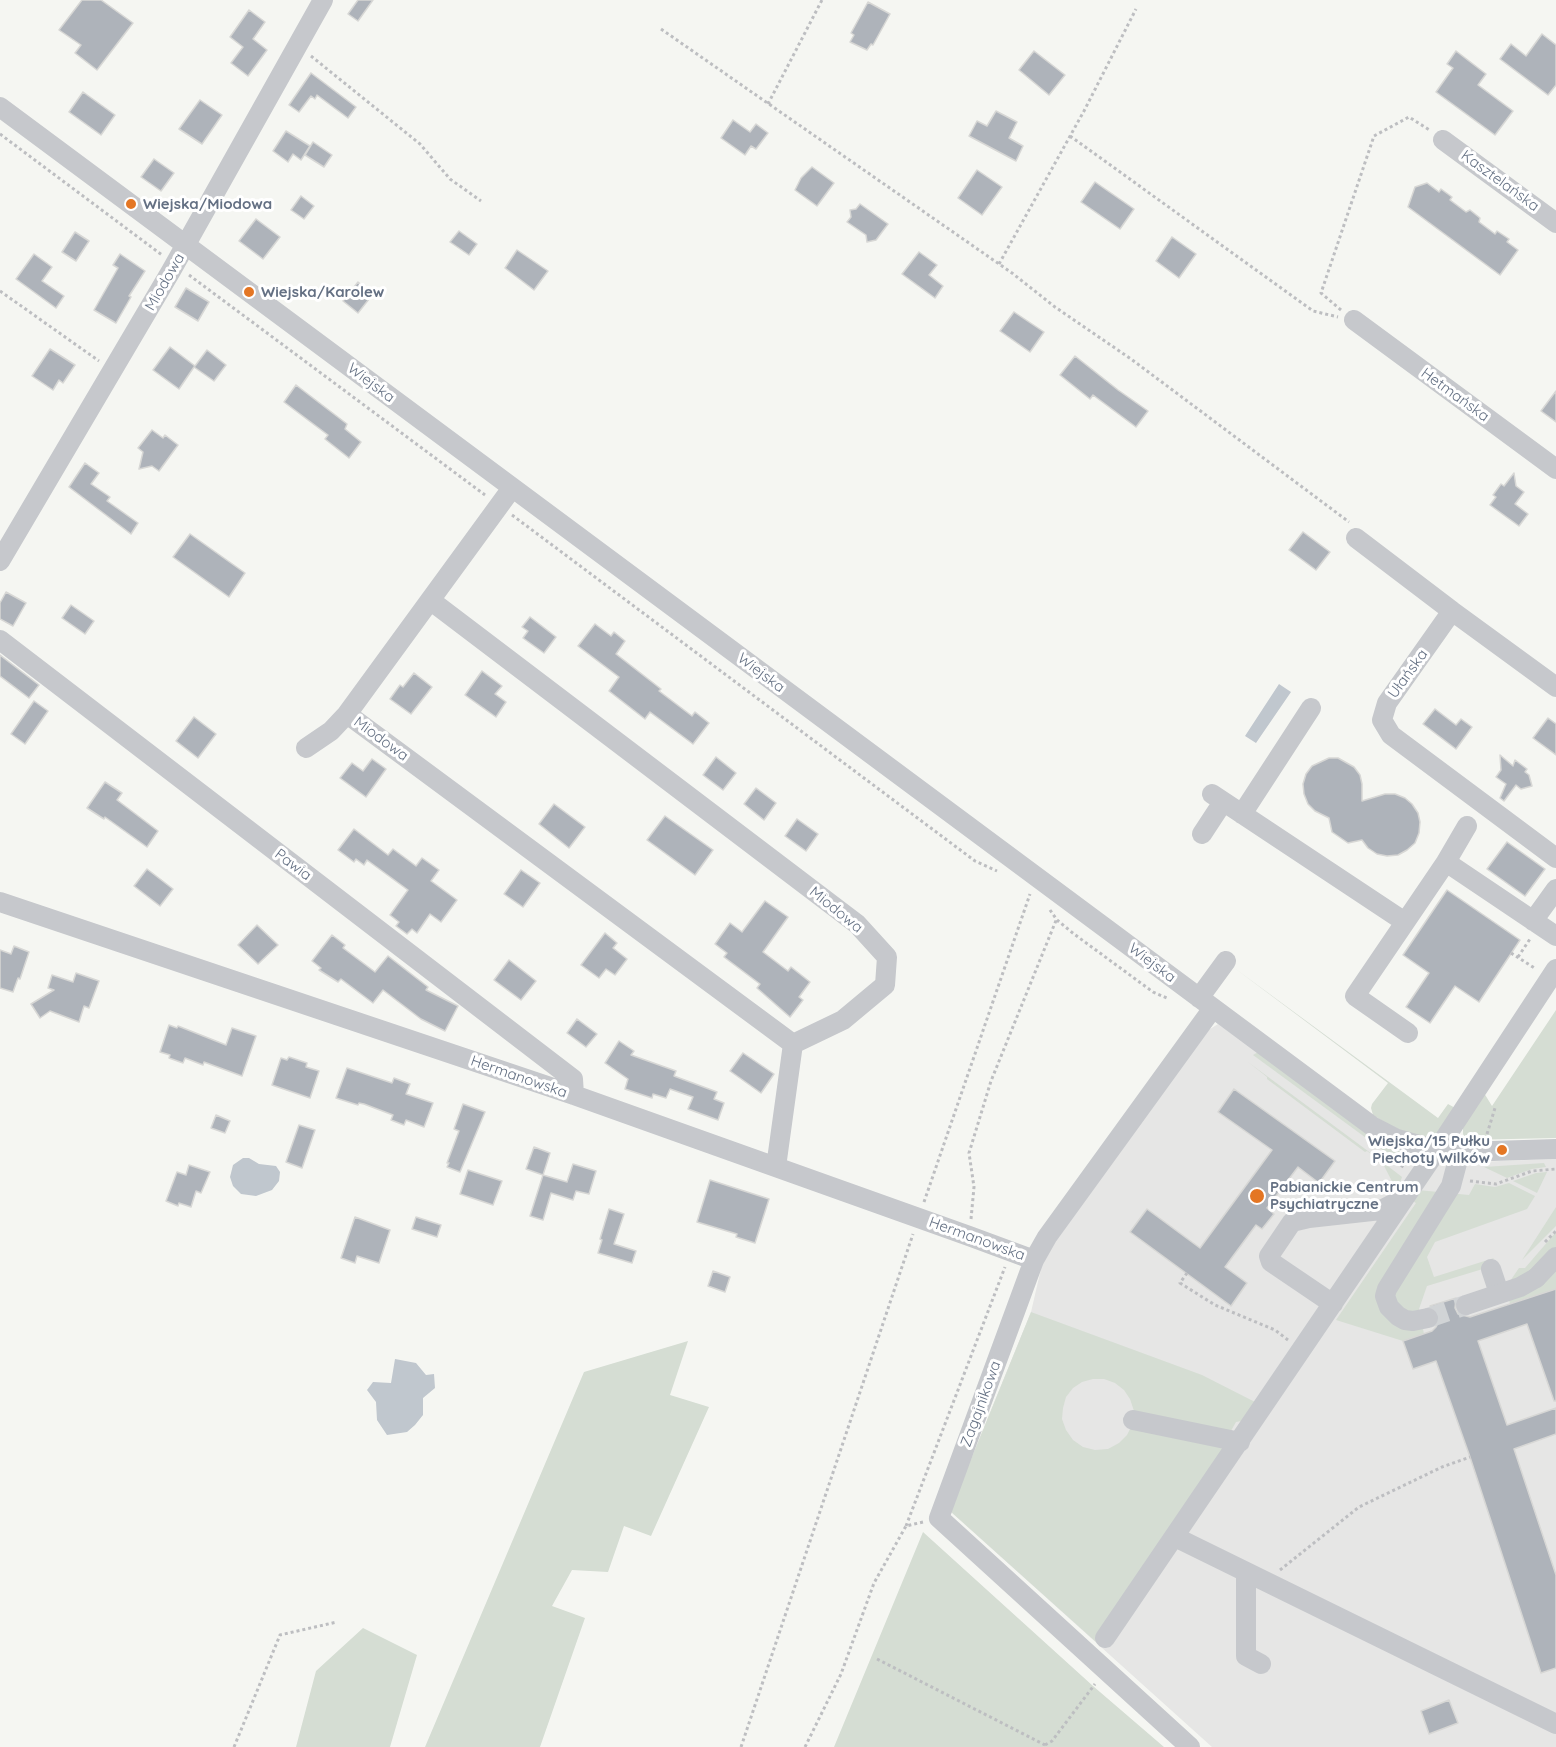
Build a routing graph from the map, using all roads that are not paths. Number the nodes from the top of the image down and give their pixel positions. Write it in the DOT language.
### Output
graph roads {
  1 [pos="323,0"];
  2 [pos="0,107"];
  3 [pos="1443,140"];
  4 [pos="1556,223"];
  5 [pos="186,245"];
  6 [pos="1354,321"];
  7 [pos="1556,469"];
  8 [pos="512,488"];
  9 [pos="1356,532"];
  10 [pos="0,561"];
  11 [pos="430,600"];
  12 [pos="1452,611"];
  13 [pos="0,640"];
  14 [pos="1556,687"];
  15 [pos="1311,708"];
  16 [pos="347,714"];
  17 [pos="306,748"];
  18 [pos="1242,814"];
  19 [pos="1467,826"];
  20 [pos="1202,834"];
  21 [pos="1556,858"];
  22 [pos="1446,862"];
  23 [pos="1556,889"];
  24 [pos="0,902"];
  25 [pos="1533,921"];
  26 [pos="1405,922"];
  27 [pos="1556,936"];
  28 [pos="1226,961"];
  29 [pos="1553,974"];
  30 [pos="1205,1003"];
  31 [pos="1408,1033"];
  32 [pos="793,1044"];
  33 [pos="574,1095"];
  34 [pos="1556,1149"];
  35 [pos="1437,1150"];
  36 [pos="1460,1152"];
  37 [pos="776,1167"];
  38 [pos="1404,1197"];
  39 [pos="1556,1257"];
  40 [pos="1034,1260"];
  41 [pos="1333,1304"];
  42 [pos="1466,1305"];
  43 [pos="1428,1318"];
  44 [pos="1133,1419"];
  45 [pos="1240,1442"];
  46 [pos="1174,1538"];
  47 [pos="1246,1572"];
  48 [pos="1105,1638"];
  49 [pos="1261,1664"];
  50 [pos="1556,1724"];
  51 [pos="1190,1747"];
  1 -- 5 [label="street, Miodowa"];
  2 -- 5 [label="street, Wiejska"];
  3 -- 4 [label="street, Kasztelańska"];
  5 -- 8 [label="street, Wiejska"];
  5 -- 10 [label="street, Miodowa"];
  6 -- 7 [label="street, Hetmańska"];
  8 -- 11 [label="street, Miodowa"];
  8 -- 30 [label="street, Wiejska"];
  9 -- 12 [label="street"];
  11 -- 16 [label="street, Miodowa"];
  11 -- 32 [label="street, Miodowa"];
  12 -- 14 [label="street"];
  12 -- 21 [label="street, Ułańska"];
  13 -- 33 [label="street, Pawia"];
  15 -- 18 [label="street"];
  16 -- 17 [label="street, Miodowa"];
  16 -- 32 [label="street, Miodowa"];
  18 -- 20 [label="street"];
  18 -- 26 [label="street"];
  19 -- 22 [label="street"];
  22 -- 25 [label="street"];
  22 -- 26 [label="street"];
  23 -- 25 [label="street"];
  24 -- 33 [label="street, Hermanowska"];
  25 -- 27 [label="street"];
  26 -- 31 [label="street"];
  28 -- 30 [label="street, Zagajnikowa"];
  29 -- 35 [label="street"];
  30 -- 35 [label="street, Wiejska"];
  30 -- 40 [label="street, Zagajnikowa"];
  32 -- 37 [label="street"];
  33 -- 37 [label="street, Hermanowska"];
  34 -- 36 [label="street, Wiejska"];
  35 -- 36 [label="street, Wiejska"];
  35 -- 38 [label="street"];
  36 -- 43 [label="street"];
  37 -- 40 [label="street, Hermanowska"];
  38 -- 41 [label="street"];
  38 -- 41 [label="street"];
  39 -- 42 [label="street, bridge"];
  40 -- 51 [label="street, Zagajnikowa"];
  41 -- 45 [label="street"];
  44 -- 45 [label="street"];
  45 -- 46 [label="street"];
  46 -- 47 [label="street"];
  46 -- 48 [label="street"];
  47 -- 49 [label="street"];
  47 -- 50 [label="street"];
}
